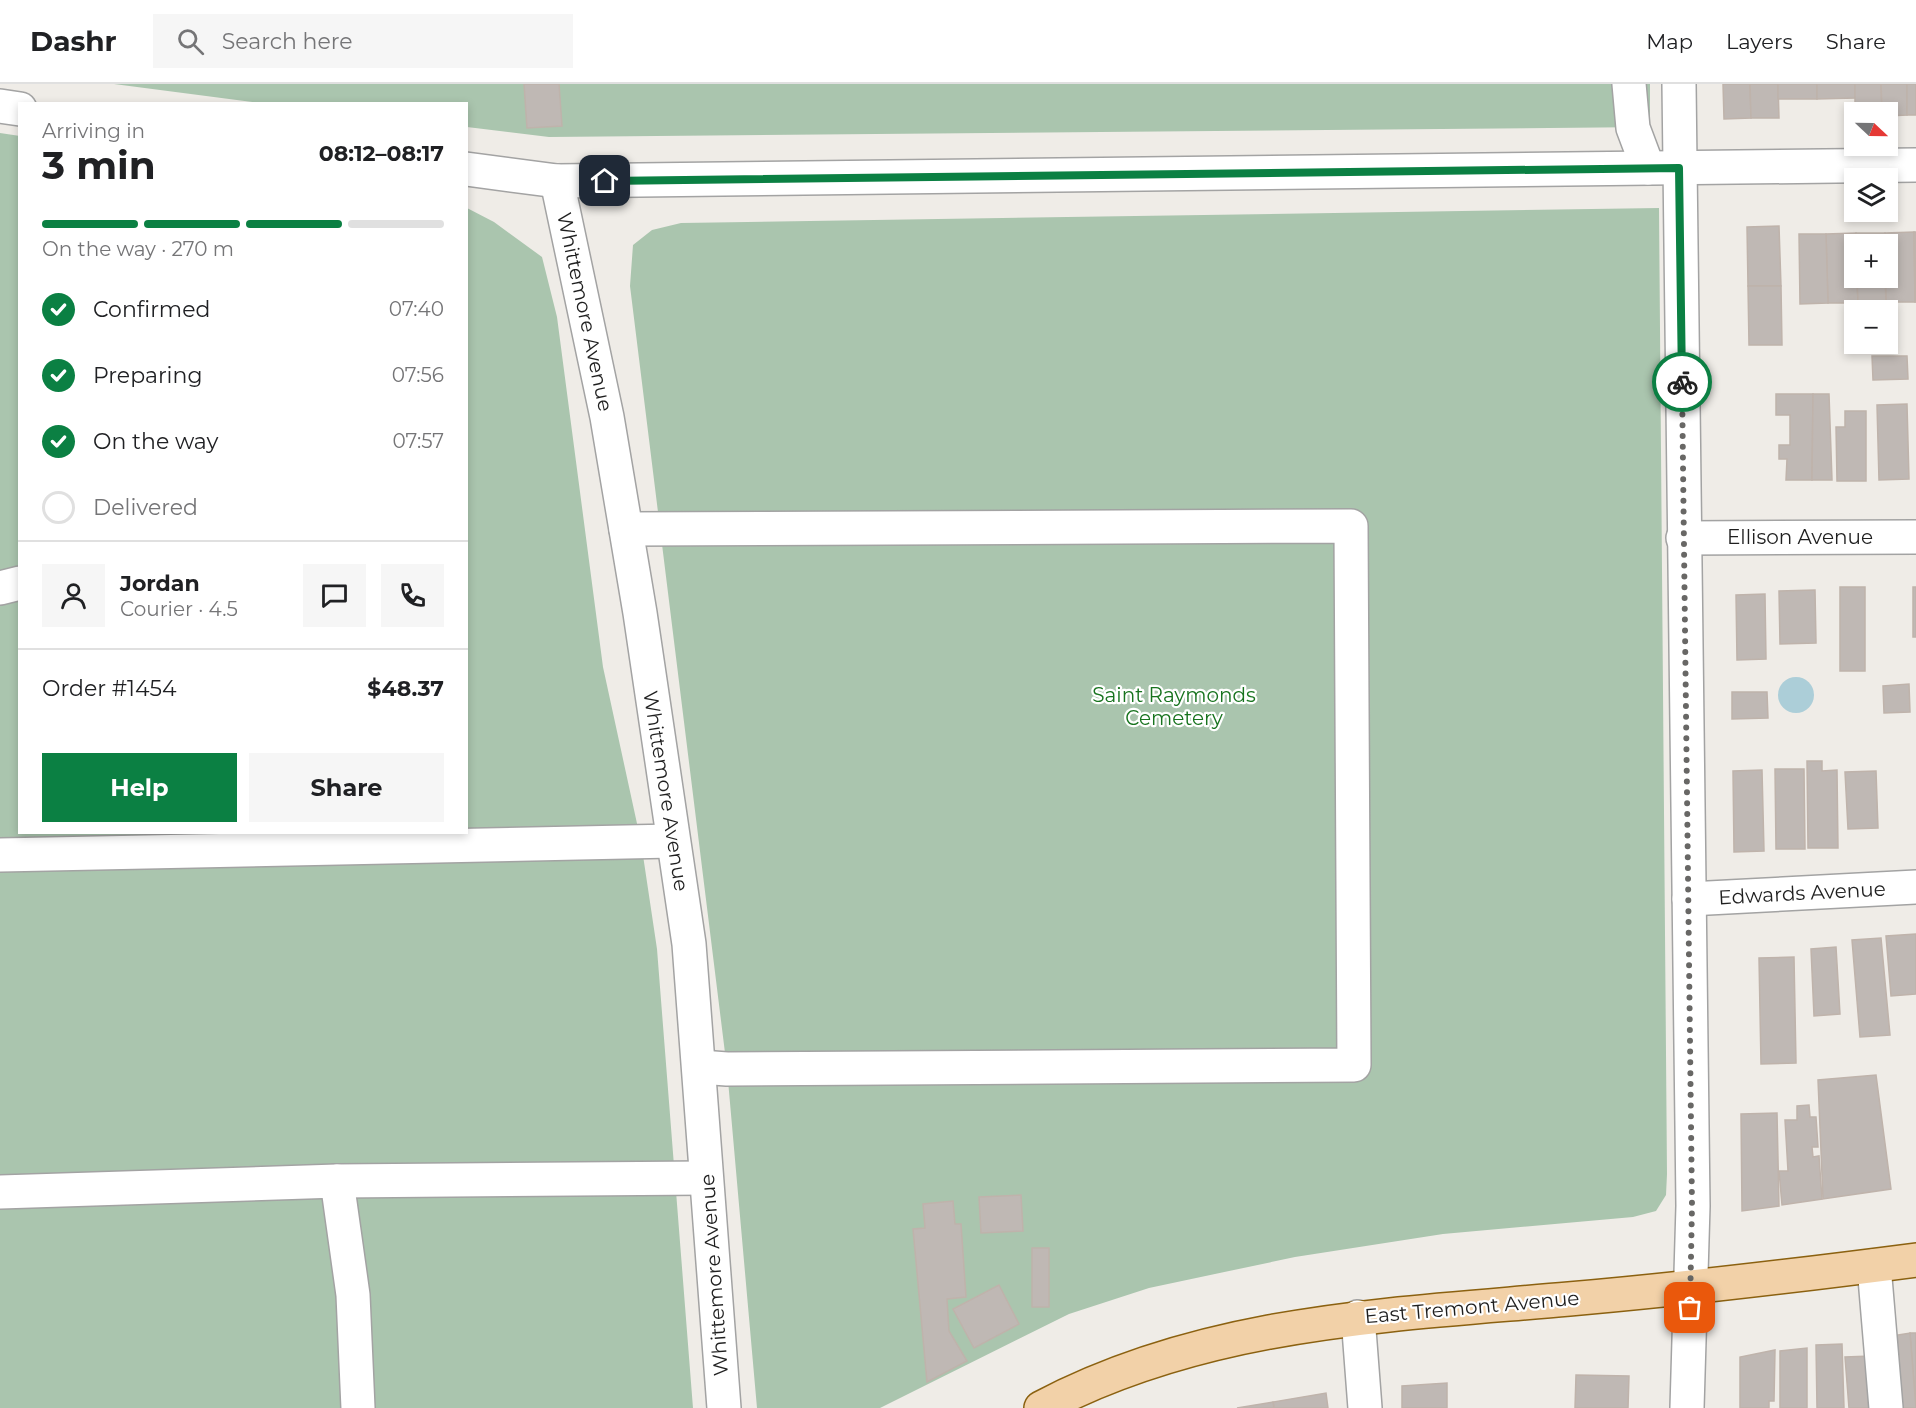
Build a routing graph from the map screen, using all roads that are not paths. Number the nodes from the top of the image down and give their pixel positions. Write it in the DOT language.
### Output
graph roads {
  1 [pos="1629,84"];
  2 [pos="1679,84"];
  3 [pos="0,106"];
  4 [pos="18,109"];
  5 [pos="1916,165"];
  6 [pos="1664,168"];
  7 [pos="468,169"];
  8 [pos="557,182"];
  9 [pos="626,529"];
  10 [pos="1916,537"];
  11 [pos="1683,538"];
  12 [pos="18,584"];
  13 [pos="0,588"];
  14 [pos="673,841"];
  15 [pos="191,842"];
  16 [pos="0,855"];
  17 [pos="1916,886"];
  18 [pos="1689,899"];
  19 [pos="700,1067"];
  20 [pos="706,1178"];
  21 [pos="337,1181"];
  22 [pos="0,1192"];
  23 [pos="1916,1260"];
  24 [pos="1874,1266"];
  25 [pos="1690,1289"];
  26 [pos="1358,1317"];
  27 [pos="358,1408"];
  28 [pos="724,1408"];
  29 [pos="1041,1408"];
  30 [pos="1365,1408"];
  31 [pos="1688,1408"];
  32 [pos="1886,1408"];
  1 -- 6 [label="street"];
  2 -- 6 [label="street"];
  3 -- 4 [label="street"];
  5 -- 6 [label="street"];
  6 -- 8 [label="street"];
  6 -- 11 [label="street"];
  7 -- 8 [label="street"];
  8 -- 9 [label="street, Whittemore Avenue"];
  9 -- 14 [label="street, Whittemore Avenue"];
  9 -- 19 [label="street"];
  10 -- 11 [label="street, Ellison Avenue"];
  11 -- 18 [label="street"];
  12 -- 13 [label="street"];
  14 -- 15 [label="street"];
  14 -- 19 [label="street, Whittemore Avenue"];
  15 -- 16 [label="street"];
  17 -- 18 [label="street, Edwards Avenue"];
  18 -- 25 [label="street"];
  19 -- 20 [label="street, Whittemore Avenue"];
  20 -- 21 [label="street"];
  20 -- 28 [label="street, Whittemore Avenue"];
  21 -- 22 [label="street"];
  21 -- 27 [label="street"];
  23 -- 24 [label="main road, East Tremont Avenue"];
  24 -- 25 [label="main road, East Tremont Avenue"];
  24 -- 32 [label="street"];
  25 -- 26 [label="main road, East Tremont Avenue"];
  25 -- 31 [label="street"];
  26 -- 29 [label="main road, East Tremont Avenue"];
  26 -- 30 [label="street"];
}
